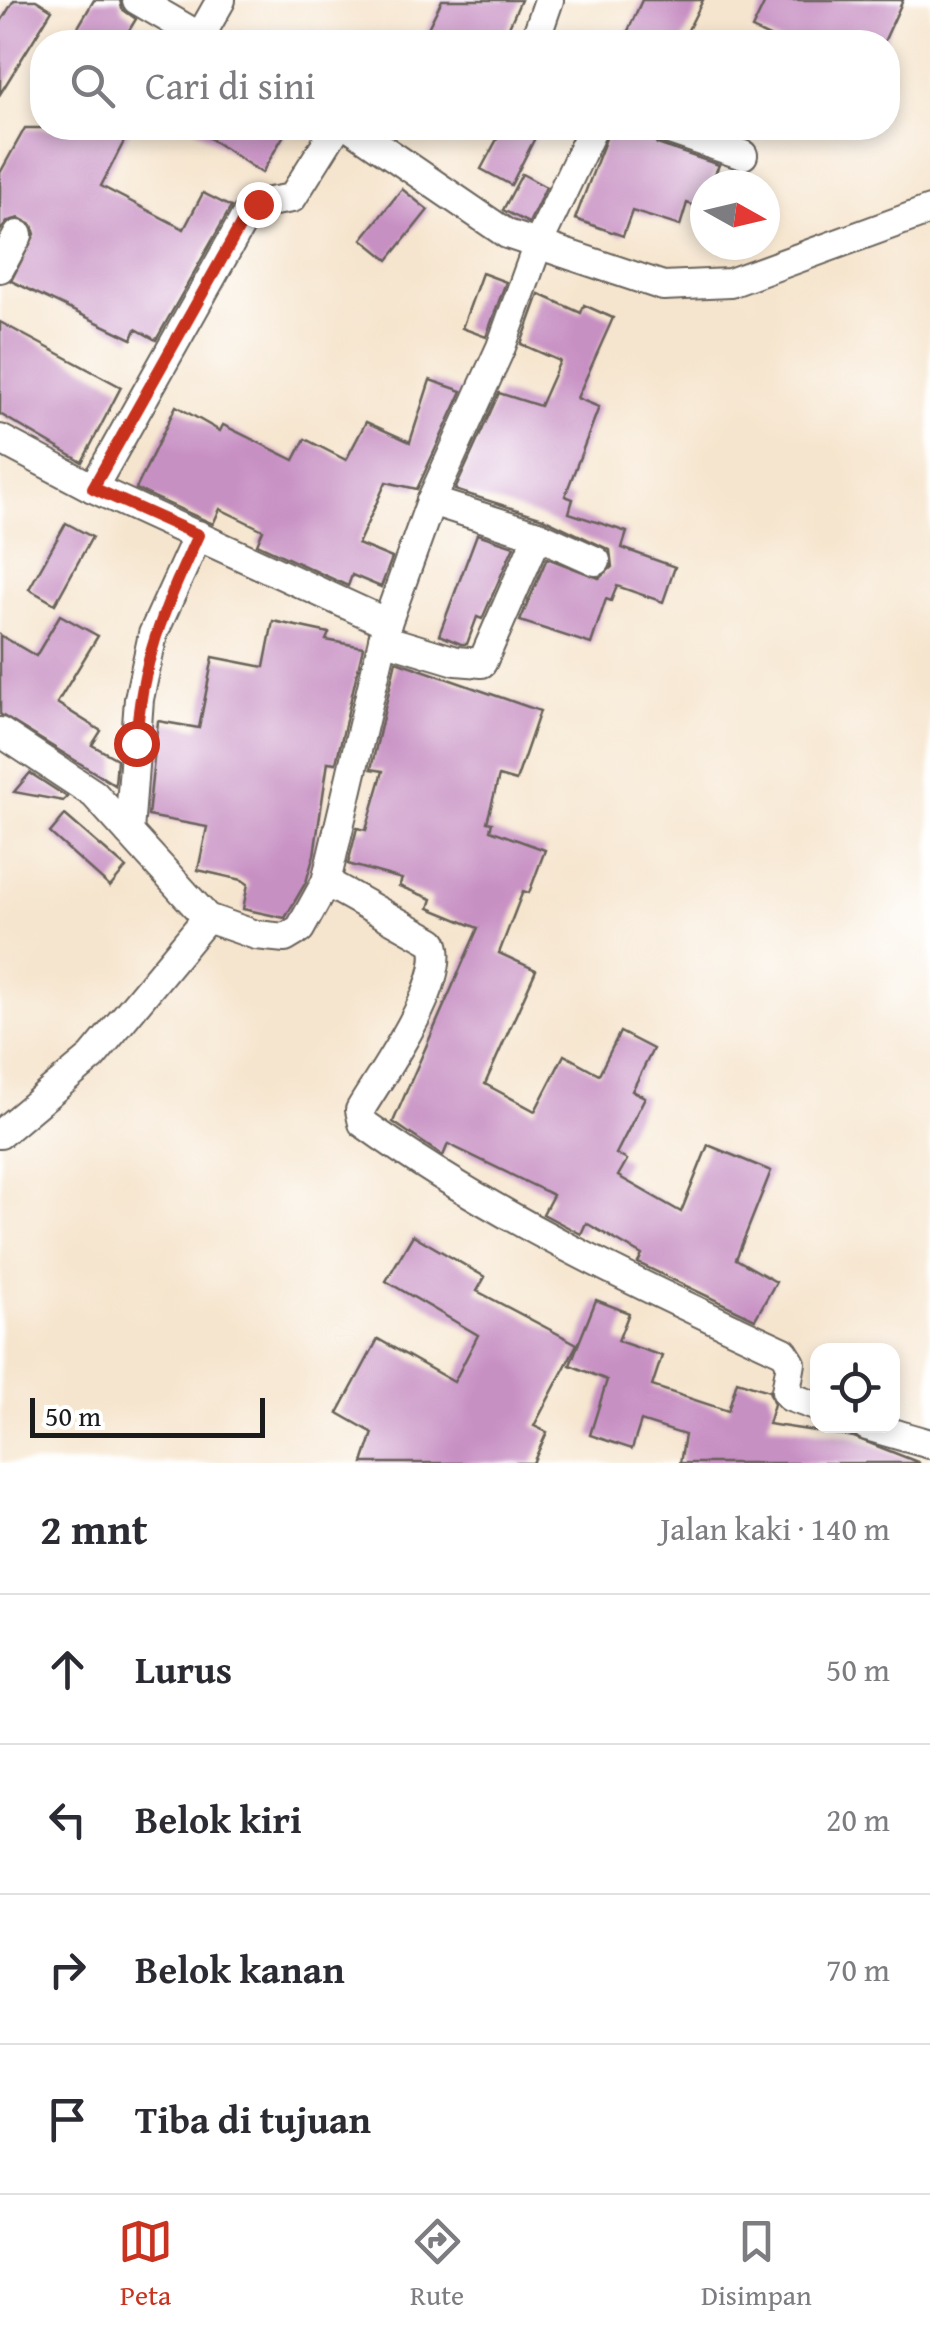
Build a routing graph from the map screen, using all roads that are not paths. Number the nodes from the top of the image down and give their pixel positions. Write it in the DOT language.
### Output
graph roads {
  1 [pos="137,0"];
  2 [pos="221,0"];
  3 [pos="549,0"];
  4 [pos="188,30"];
  5 [pos="209,30"];
  6 [pos="539,30"];
  7 [pos="328,140"];
  8 [pos="370,140"];
  9 [pos="587,140"];
  10 [pos="699,140"];
  11 [pos="743,155"];
  12 [pos="930,210"];
  13 [pos="18,235"];
  14 [pos="538,244"];
  15 [pos="0,268"];
  16 [pos="0,439"];
  17 [pos="93,488"];
  18 [pos="431,501"];
  19 [pos="198,535"];
  20 [pos="538,535"];
  21 [pos="596,561"];
  22 [pos="385,631"];
  23 [pos="0,732"];
  24 [pos="129,832"];
  25 [pos="326,882"];
  26 [pos="208,918"];
  27 [pos="0,1134"];
  28 [pos="810,1404"];
  29 [pos="891,1433"];
  30 [pos="930,1444"];
  1 -- 4 [label="street"];
  2 -- 5 [label="street"];
  3 -- 6 [label="street"];
  7 -- 17 [label="street"];
  8 -- 14 [label="street"];
  9 -- 14 [label="street"];
  10 -- 11 [label="street"];
  12 -- 14 [label="street"];
  13 -- 15 [label="street"];
  14 -- 18 [label="street"];
  16 -- 17 [label="street"];
  17 -- 19 [label="street"];
  18 -- 20 [label="street"];
  18 -- 22 [label="street"];
  19 -- 22 [label="street"];
  19 -- 24 [label="street"];
  20 -- 21 [label="street"];
  20 -- 22 [label="street"];
  22 -- 25 [label="street"];
  23 -- 24 [label="street"];
  24 -- 26 [label="street"];
  25 -- 26 [label="street"];
  25 -- 28 [label="street"];
  26 -- 27 [label="street"];
  29 -- 30 [label="street"];
}
